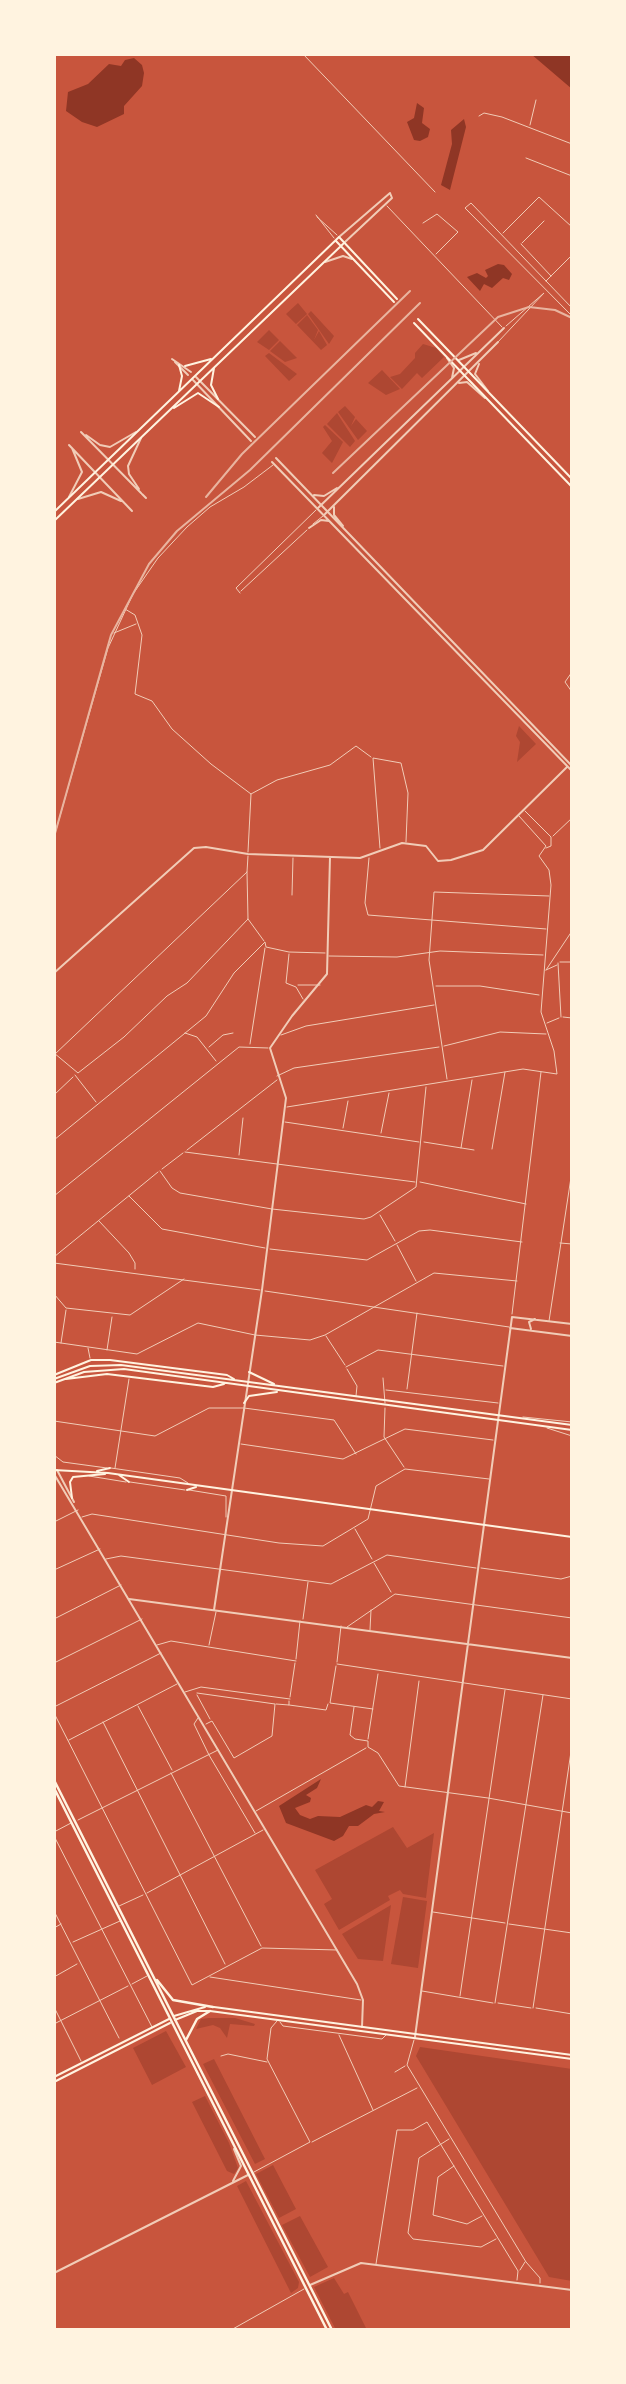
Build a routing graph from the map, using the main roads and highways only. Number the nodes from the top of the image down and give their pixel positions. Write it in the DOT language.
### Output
graph roads {
  1 [pos="335,241"];
  2 [pos="344,243"];
  3 [pos="341,246"];
  4 [pos="397,299"];
  5 [pos="394,302"];
  6 [pos="418,320"];
  7 [pos="414,323"];
  8 [pos="215,356"];
  9 [pos="179,365"];
  10 [pos="185,366"];
  11 [pos="215,367"];
  12 [pos="179,392"];
  13 [pos="218,399"];
  14 [pos="219,407"];
  15 [pos="167,412"];
  16 [pos="530,436"];
  17 [pos="526,439"];
  18 [pos="572,478"];
  19 [pos="572,487"];
  20 [pos="54,512"];
  21 [pos="54,521"];
  22 [pos="249,1372"];
  23 [pos="54,1377"];
  24 [pos="62,1379"];
  25 [pos="238,1381"];
  26 [pos="54,1383"];
  27 [pos="227,1384"];
  28 [pos="278,1386"];
  29 [pos="278,1391"];
  30 [pos="244,1403"];
  31 [pos="572,1423"];
  32 [pos="572,1430"];
  33 [pos="55,1468"];
  34 [pos="110,1468"];
  35 [pos="95,1472"];
  36 [pos="108,1473"];
  37 [pos="118,1475"];
  38 [pos="129,1482"];
  39 [pos="199,1486"];
  40 [pos="187,1490"];
  41 [pos="72,1498"];
  42 [pos="572,1537"];
  43 [pos="54,1780"];
  44 [pos="54,1788"];
  45 [pos="74,1822"];
  46 [pos="123,1920"];
  47 [pos="150,1974"];
  48 [pos="212,2009"];
  49 [pos="173,2019"];
  50 [pos="186,2040"];
  51 [pos="572,2054"];
  52 [pos="572,2059"];
  53 [pos="54,2077"];
  54 [pos="54,2082"];
  55 [pos="250,2174"];
  56 [pos="329,2330"];
  1 -- 2 [label="main road"];
  1 -- 3 [label="main road"];
  1 -- 8 [label="main road"];
  2 -- 3 [label="main road"];
  2 -- 4 [label="main road"];
  3 -- 5 [label="main road"];
  3 -- 11 [label="main road"];
  6 -- 16 [label="main road"];
  7 -- 17 [label="main road"];
  8 -- 10 [label="main road"];
  8 -- 12 [label="main road"];
  9 -- 12 [label="main road"];
  11 -- 13 [label="main road"];
  11 -- 15 [label="main road"];
  12 -- 20 [label="main road"];
  14 -- 15 [label="main road"];
  15 -- 21 [label="main road"];
  16 -- 17 [label="main road"];
  16 -- 18 [label="main road"];
  17 -- 19 [label="main road"];
  22 -- 28 [label="main road"];
  23 -- 25 [label="main road"];
  23 -- 25 [label="main road"];
  24 -- 26 [label="main road"];
  24 -- 27 [label="main road"];
  24 -- 27 [label="main road"];
  25 -- 28 [label="main road"];
  27 -- 29 [label="main road"];
  28 -- 31 [label="main road"];
  29 -- 30 [label="main road"];
  29 -- 32 [label="main road"];
  33 -- 35 [label="main road"];
  34 -- 35 [label="main road"];
  35 -- 36 [label="main road"];
  36 -- 37 [label="main road"];
  36 -- 41 [label="main road"];
  37 -- 38 [label="main road"];
  37 -- 39 [label="main road"];
  39 -- 40 [label="main road"];
  39 -- 42 [label="main road"];
  43 -- 45 [label="main road"];
  44 -- 45 [label="main road"];
  45 -- 46 [label="main road"];
  45 -- 46 [label="main road"];
  46 -- 47 [label="main road"];
  47 -- 48 [label="main road"];
  47 -- 49 [label="main road"];
  48 -- 49 [label="main road"];
  48 -- 50 [label="main road"];
  48 -- 51 [label="main road"];
  48 -- 52 [label="main road"];
  49 -- 50 [label="main road"];
  49 -- 53 [label="main road"];
  49 -- 54 [label="main road"];
  49 -- 55 [label="main road"];
  50 -- 55 [label="main road"];
  55 -- 56 [label="main road"];
}
